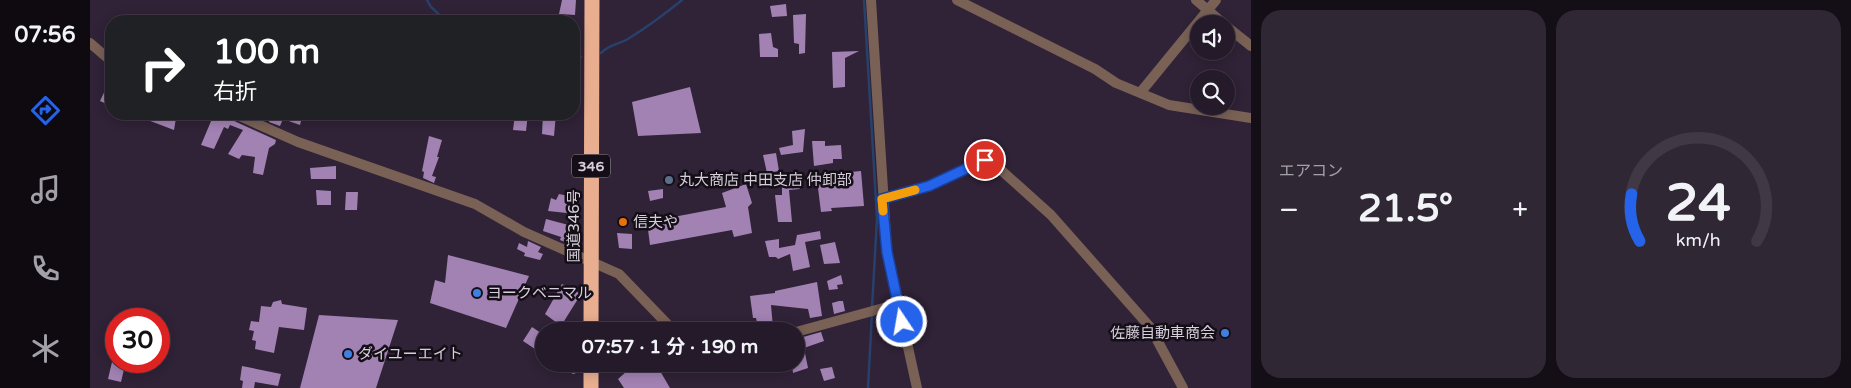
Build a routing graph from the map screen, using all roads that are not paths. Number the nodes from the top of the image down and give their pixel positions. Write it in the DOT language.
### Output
graph roads {
  1 [pos="592,0"];
  2 [pos="871,0"];
  3 [pos="958,0"];
  4 [pos="1196,0"];
  5 [pos="1216,0"];
  6 [pos="1208,10"];
  7 [pos="1214,15"];
  8 [pos="1235,33"];
  9 [pos="90,43"];
  10 [pos="1251,46"];
  11 [pos="105,56"];
  12 [pos="1140,93"];
  13 [pos="1251,118"];
  14 [pos="248,120"];
  15 [pos="882,199"];
  16 [pos="591,263"];
  17 [pos="898,304"];
  18 [pos="591,322"];
  19 [pos="665,322"];
  20 [pos="805,330"];
  21 [pos="591,372"];
  22 [pos="591,388"];
  23 [pos="917,388"];
  24 [pos="1183,388"];
  1 -- 16 [label="highway, 国道346号 / 346"];
  2 -- 15 [label="street"];
  3 -- 12 [label="street"];
  4 -- 6 [label="street"];
  5 -- 6 [label="street"];
  6 -- 7 [label="street"];
  6 -- 12 [label="street"];
  8 -- 10 [label="street"];
  9 -- 11 [label="street"];
  12 -- 13 [label="street"];
  14 -- 16 [label="street"];
  15 -- 17 [label="street"];
  15 -- 24 [label="street"];
  16 -- 18 [label="highway, 国道346号 / 346"];
  16 -- 19 [label="street"];
  17 -- 20 [label="street"];
  17 -- 23 [label="street"];
  21 -- 22 [label="highway"];
}
